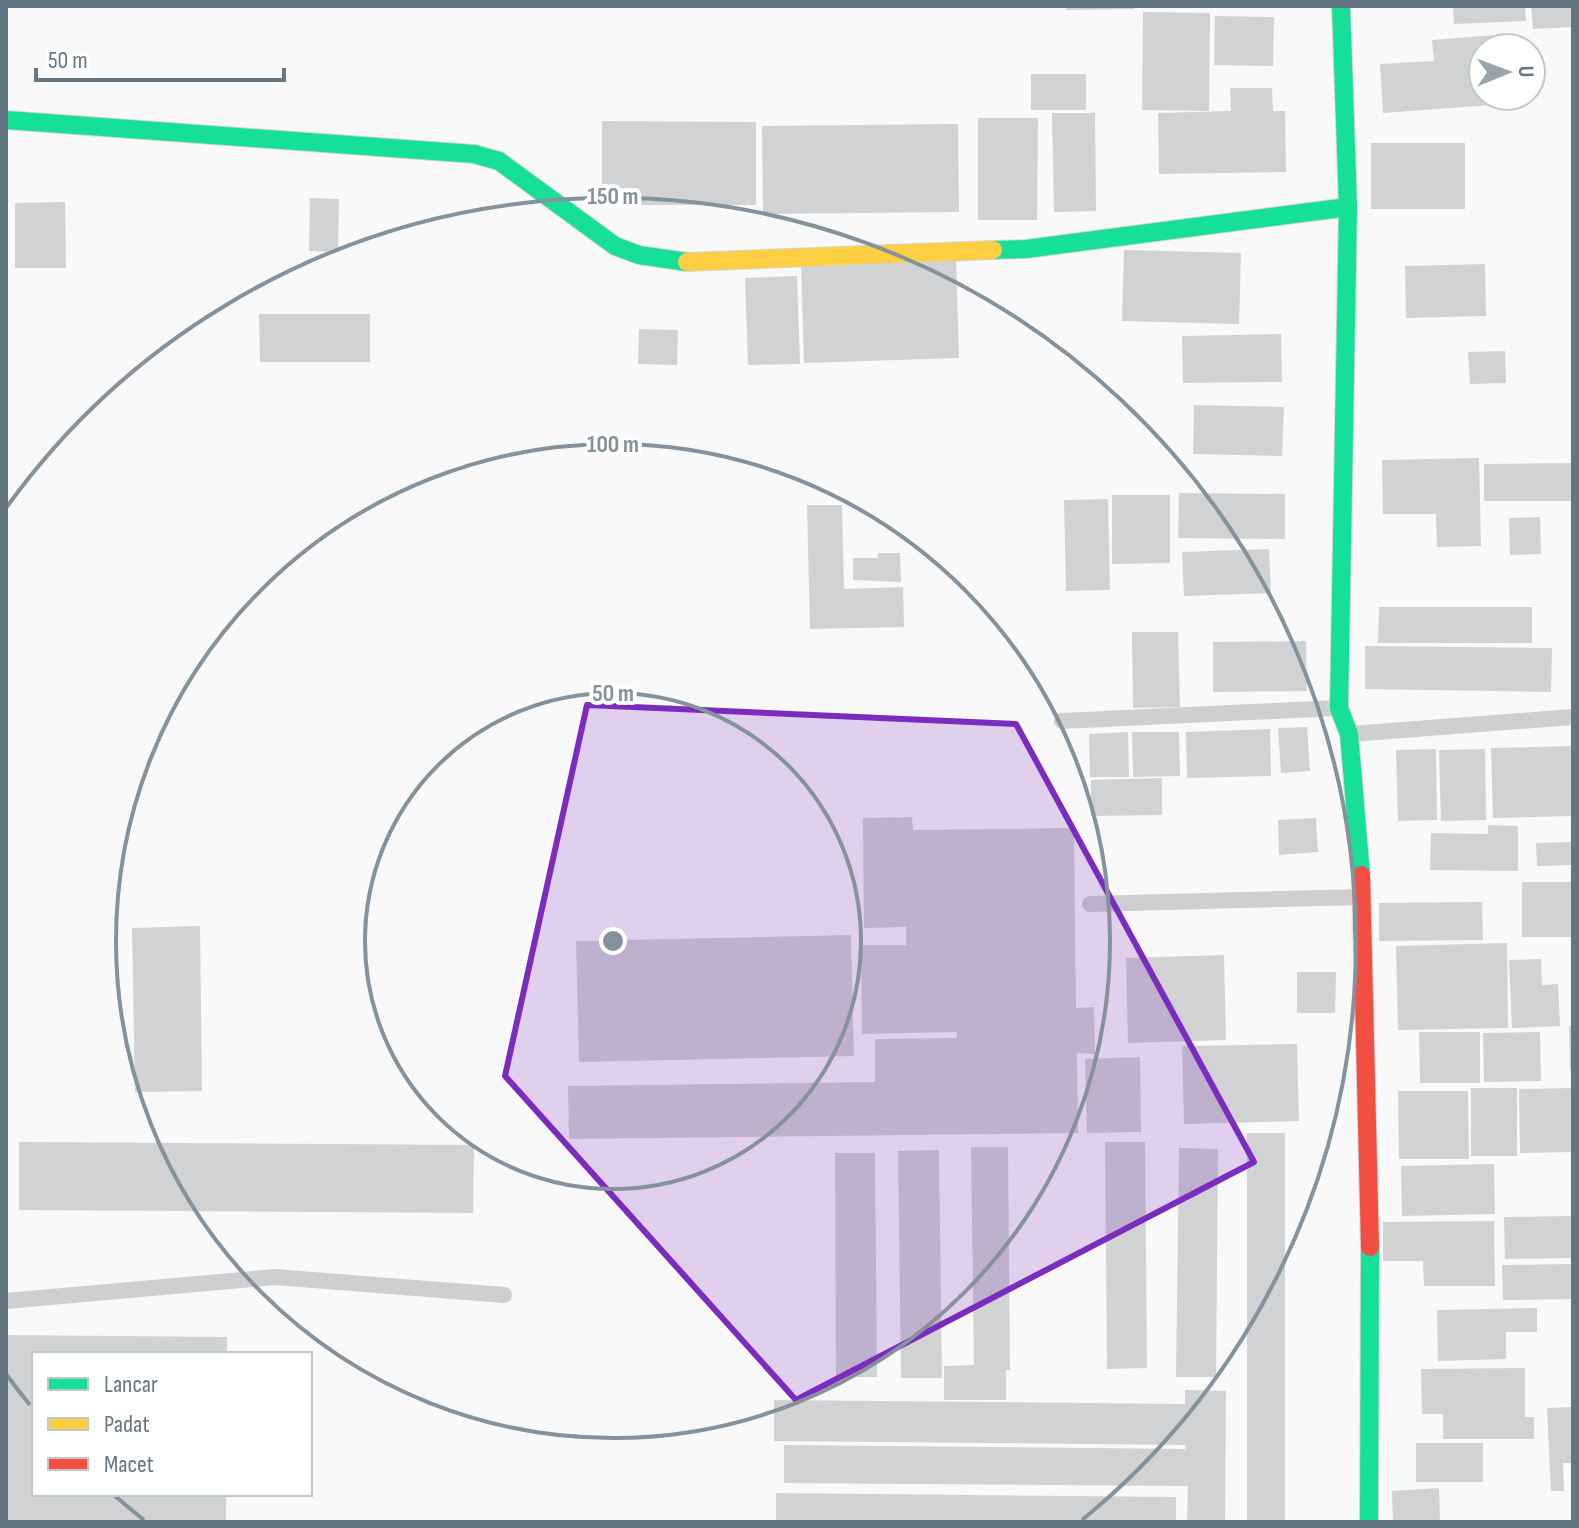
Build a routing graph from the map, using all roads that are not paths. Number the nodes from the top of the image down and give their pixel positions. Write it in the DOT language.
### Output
graph roads {
  1 [pos="1341,6"];
  2 [pos="6,120"];
  3 [pos="1348,207"];
  4 [pos="1339,708"];
  5 [pos="1573,717"];
  6 [pos="1062,721"];
  7 [pos="1349,734"];
  8 [pos="1363,897"];
  9 [pos="1090,904"];
  10 [pos="504,1295"];
  11 [pos="6,1301"];
  12 [pos="1369,1522"];
  1 -- 3 [label="street"];
  2 -- 3 [label="street"];
  3 -- 4 [label="street"];
  4 -- 6 [label="lane"];
  4 -- 7 [label="street"];
  5 -- 7 [label="lane"];
  7 -- 8 [label="street"];
  8 -- 9 [label="lane"];
  8 -- 12 [label="street"];
  10 -- 11 [label="lane"];
}
